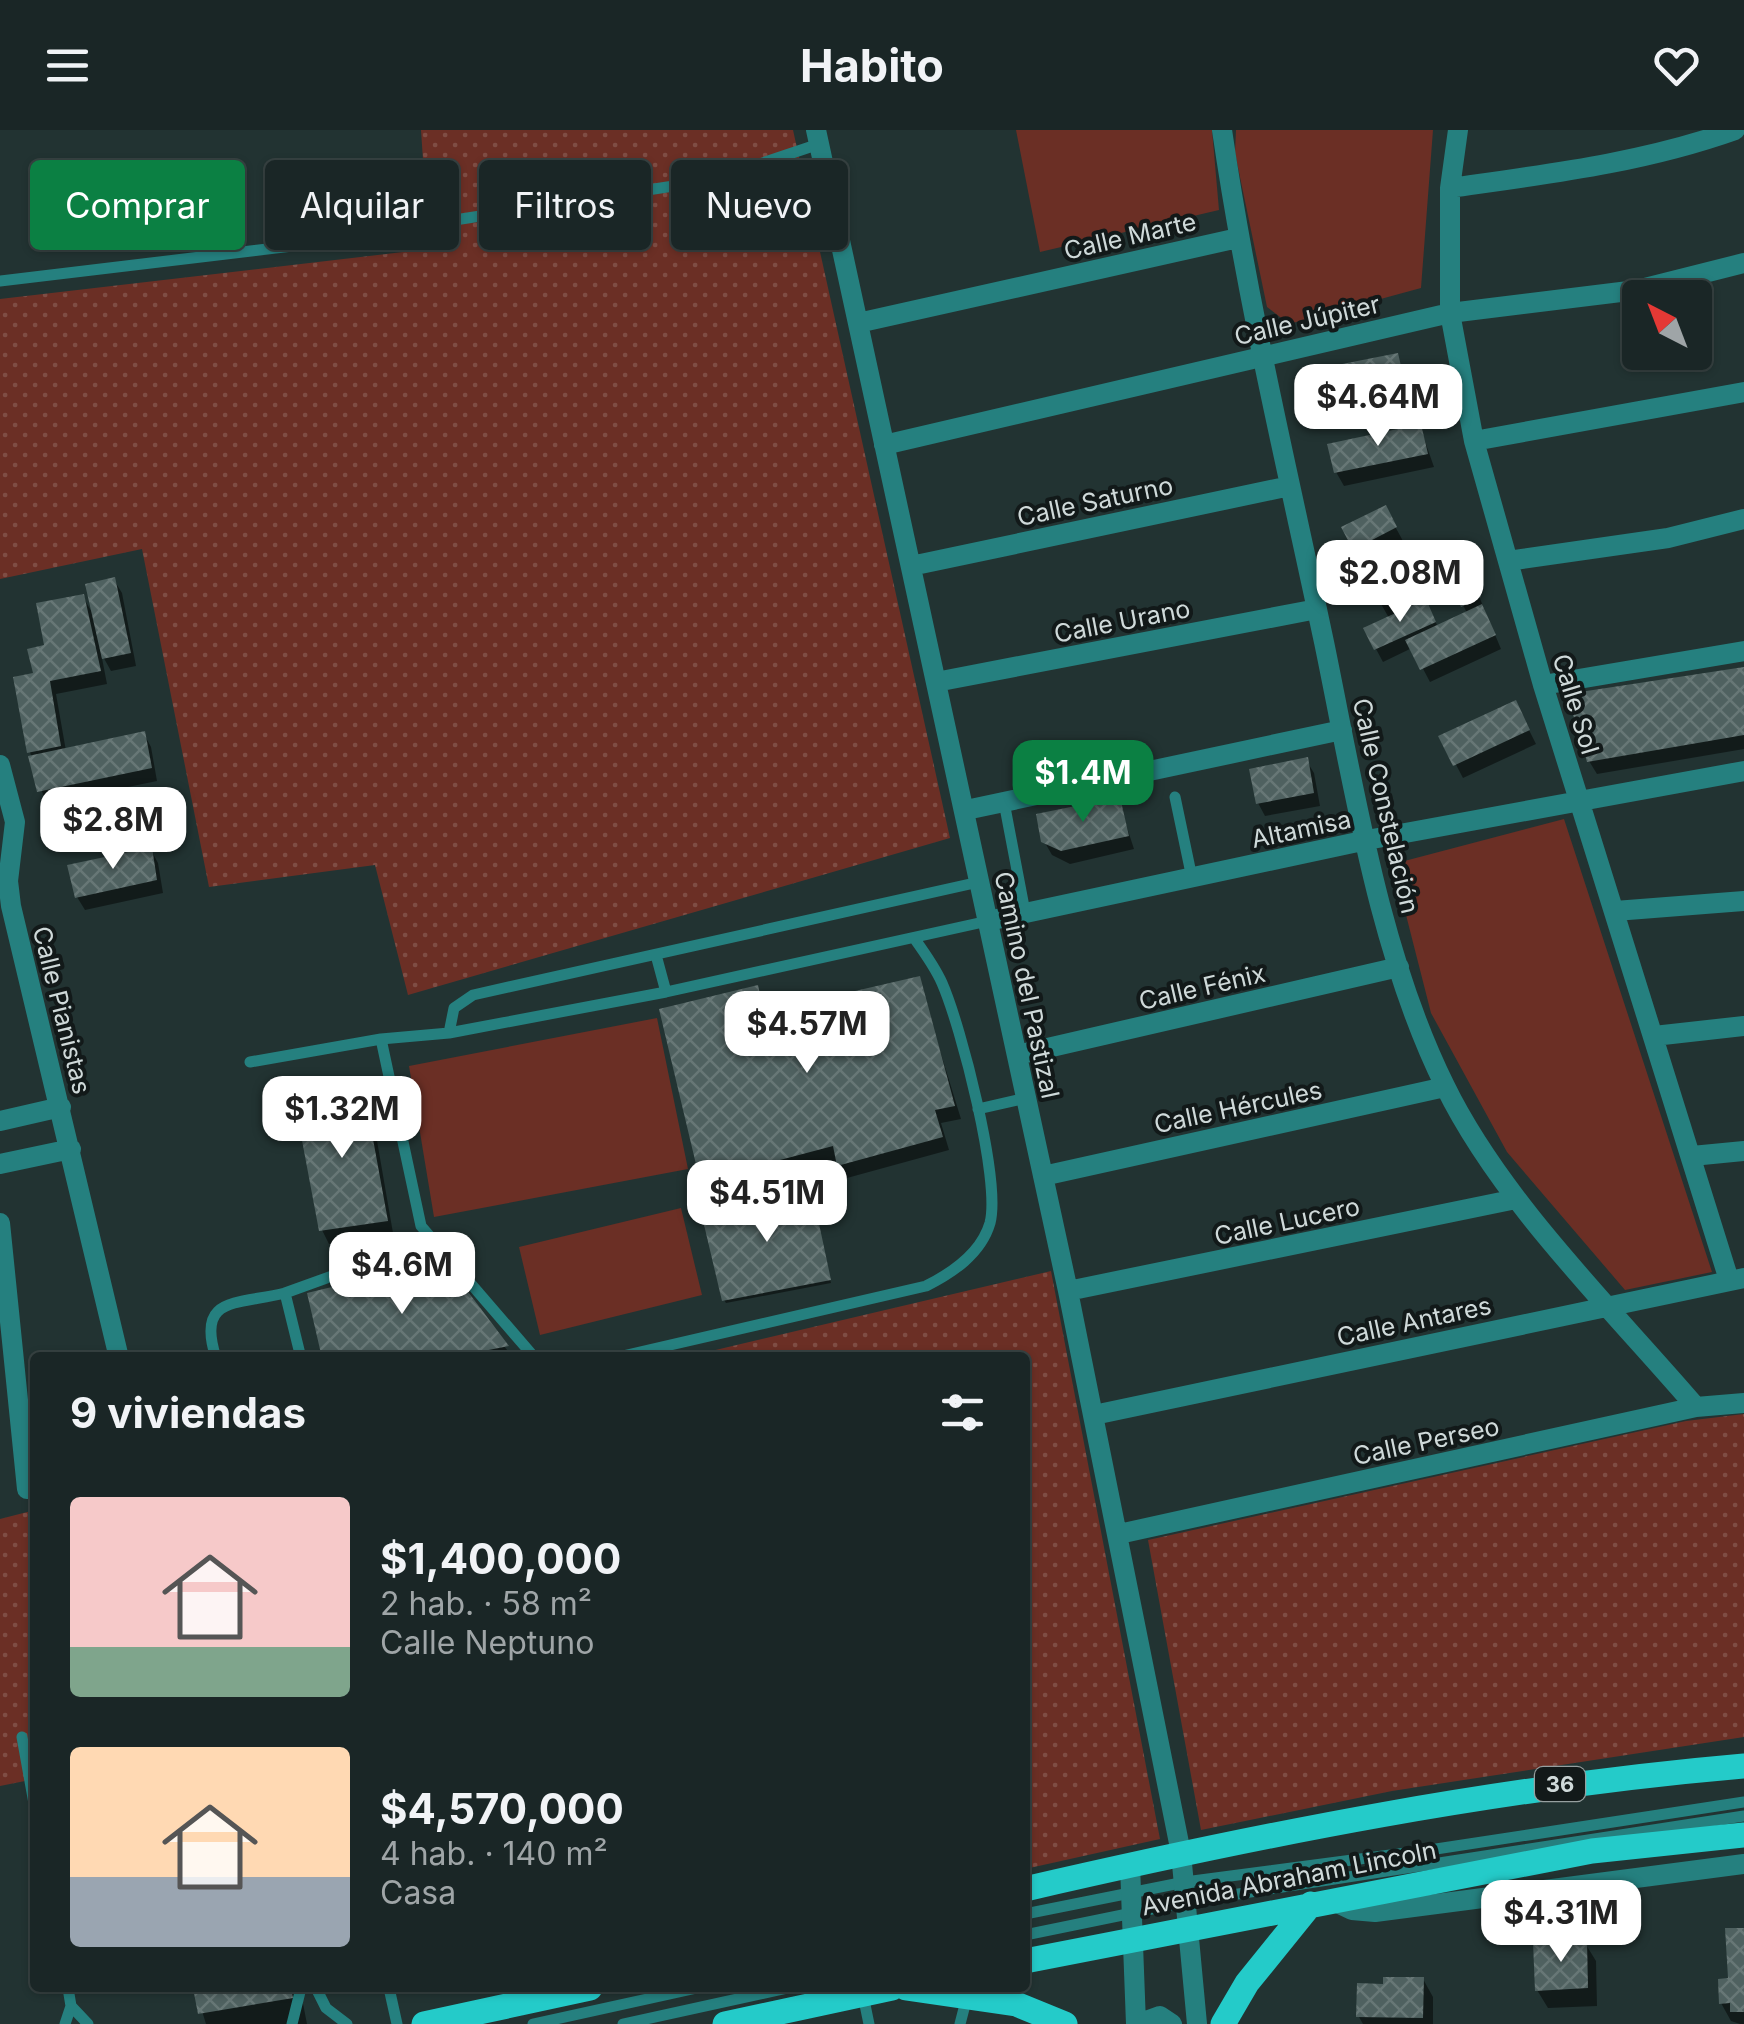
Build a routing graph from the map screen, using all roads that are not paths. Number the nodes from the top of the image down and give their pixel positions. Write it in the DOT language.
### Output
graph roads {
  1 [pos="1222,130"];
  2 [pos="1458,130"];
  3 [pos="1735,130"];
  4 [pos="818,137"];
  5 [pos="1450,188"];
  6 [pos="1238,238"];
  7 [pos="1744,262"];
  8 [pos="0,281"];
  9 [pos="1450,313"];
  10 [pos="858,323"];
  11 [pos="1264,355"];
  12 [pos="1744,392"];
  13 [pos="1474,441"];
  14 [pos="884,445"];
  15 [pos="1290,486"];
  16 [pos="1744,519"];
  17 [pos="1508,561"];
  18 [pos="911,566"];
  19 [pos="1316,608"];
  20 [pos="1744,651"];
  21 [pos="936,682"];
  22 [pos="1543,685"];
  23 [pos="1342,730"];
  24 [pos="0,765"];
  25 [pos="1744,771"];
  26 [pos="1175,797"];
  27 [pos="1579,799"];
  28 [pos="1004,802"];
  29 [pos="966,810"];
  30 [pos="1367,840"];
  31 [pos="1192,878"];
  32 [pos="979,882"];
  33 [pos="1744,901"];
  34 [pos="1615,911"];
  35 [pos="1026,912"];
  36 [pos="988,920"];
  37 [pos="914,938"];
  38 [pos="656,955"];
  39 [pos="1399,967"];
  40 [pos="666,992"];
  41 [pos="1744,1026"];
  42 [pos="449,1033"];
  43 [pos="1654,1036"];
  44 [pos="381,1039"];
  45 [pos="1017,1055"];
  46 [pos="250,1062"];
  47 [pos="1445,1087"];
  48 [pos="1026,1098"];
  49 [pos="61,1107"];
  50 [pos="978,1109"];
  51 [pos="0,1121"];
  52 [pos="71,1149"];
  53 [pos="1744,1152"];
  54 [pos="1692,1156"];
  55 [pos="0,1164"];
  56 [pos="1043,1176"];
  57 [pos="1516,1199"];
  58 [pos="0,1223"];
  59 [pos="429,1240"];
  60 [pos="1736,1279"];
  61 [pos="1068,1291"];
  62 [pos="285,1293"];
  63 [pos="1609,1306"];
  64 [pos="118,1352"];
  65 [pos="214,1352"];
  66 [pos="300,1352"];
  67 [pos="530,1352"];
  68 [pos="640,1352"];
  69 [pos="1744,1403"];
  70 [pos="1696,1407"];
  71 [pos="1094,1414"];
  72 [pos="27,1489"];
  73 [pos="1119,1534"];
  74 [pos="22,1737"];
  75 [pos="1744,1766"];
  76 [pos="30,1781"];
  77 [pos="1744,1802"];
  78 [pos="1744,1816"];
  79 [pos="1744,1835"];
  80 [pos="1181,1853"];
  81 [pos="1744,1864"];
  82 [pos="1030,1889"];
  83 [pos="1131,1889"];
  84 [pos="1320,1901"];
  85 [pos="1186,1904"];
  86 [pos="1030,1913"];
  87 [pos="1030,1933"];
  88 [pos="1131,1939"];
  89 [pos="1030,1959"];
  90 [pos="69,1992"];
  91 [pos="300,1992"];
  92 [pos="318,1992"];
  93 [pos="390,1992"];
  94 [pos="572,1992"];
  95 [pos="679,1992"];
  96 [pos="770,1992"];
  97 [pos="875,1992"];
  98 [pos="933,1992"];
  99 [pos="862,1995"];
  100 [pos="967,1997"];
  101 [pos="71,2006"];
  102 [pos="65,2024"];
  103 [pos="88,2024"];
  104 [pos="292,2024"];
  105 [pos="346,2024"];
  106 [pos="396,2024"];
  107 [pos="424,2024"];
  108 [pos="534,2024"];
  109 [pos="623,2024"];
  110 [pos="725,2024"];
  111 [pos="868,2024"];
  112 [pos="960,2024"];
  113 [pos="1065,2024"];
  114 [pos="1137,2024"];
  115 [pos="1172,2024"];
  116 [pos="1197,2024"];
  117 [pos="1223,2024"];
  1 -- 6 [label="street, Calle Constelación"];
  2 -- 5 [label="street, Calle Sol"];
  3 -- 5 [label="street"];
  4 -- 8 [label="lane"];
  4 -- 10 [label="street, Camino del Pastizal"];
  5 -- 9 [label="street, Calle Sol"];
  6 -- 10 [label="street, Calle Marte"];
  6 -- 11 [label="street, Calle Constelación"];
  7 -- 9 [label="street, Calle Júpiter"];
  9 -- 11 [label="street, Calle Júpiter"];
  9 -- 13 [label="street, Calle Sol"];
  10 -- 14 [label="street, Camino del Pastizal"];
  11 -- 14 [label="street, Calle Júpiter"];
  11 -- 15 [label="street, Calle Constelación"];
  12 -- 13 [label="street"];
  13 -- 17 [label="street, Calle Sol"];
  14 -- 18 [label="street, Camino del Pastizal"];
  15 -- 18 [label="street, Calle Saturno"];
  15 -- 19 [label="street, Calle Constelación"];
  16 -- 17 [label="street"];
  17 -- 22 [label="street, Calle Sol"];
  18 -- 21 [label="street, Camino del Pastizal"];
  19 -- 21 [label="street, Calle Urano"];
  19 -- 23 [label="street, Calle Constelación"];
  20 -- 22 [label="street"];
  21 -- 29 [label="street, Camino del Pastizal"];
  22 -- 27 [label="street, Calle Sol"];
  23 -- 28 [label="street"];
  23 -- 30 [label="street, Calle Constelación"];
  24 -- 49 [label="street, Calle Pianistas"];
  25 -- 27 [label="street, Altamisa"];
  26 -- 31 [label="lane"];
  27 -- 30 [label="street, Altamisa"];
  27 -- 34 [label="street, Calle Sol"];
  28 -- 29 [label="street"];
  28 -- 35 [label="lane"];
  29 -- 32 [label="street, Camino del Pastizal"];
  30 -- 31 [label="street, Altamisa"];
  30 -- 39 [label="street, Calle Constelación"];
  31 -- 35 [label="street, Altamisa"];
  32 -- 36 [label="street, Camino del Pastizal"];
  32 -- 38 [label="lane"];
  33 -- 34 [label="street"];
  34 -- 43 [label="street, Calle Sol"];
  35 -- 36 [label="street, Altamisa"];
  36 -- 37 [label="lane"];
  36 -- 45 [label="street, Camino del Pastizal"];
  37 -- 40 [label="lane"];
  37 -- 50 [label="lane"];
  38 -- 40 [label="lane"];
  38 -- 42 [label="lane"];
  39 -- 45 [label="street, Calle Fénix"];
  39 -- 47 [label="street, Calle Constelación"];
  40 -- 42 [label="lane"];
  41 -- 43 [label="street"];
  42 -- 44 [label="lane"];
  43 -- 54 [label="street, Calle Sol"];
  44 -- 46 [label="lane"];
  44 -- 59 [label="lane"];
  45 -- 48 [label="street, Camino del Pastizal"];
  47 -- 56 [label="street, Calle Hércules"];
  47 -- 57 [label="street, Calle Constelación"];
  48 -- 50 [label="lane"];
  48 -- 56 [label="street, Camino del Pastizal"];
  49 -- 51 [label="street"];
  49 -- 52 [label="street, Calle Pianistas"];
  50 -- 68 [label="lane"];
  52 -- 55 [label="street"];
  52 -- 64 [label="street, Calle Pianistas"];
  53 -- 54 [label="street"];
  54 -- 60 [label="street, Calle Sol"];
  56 -- 61 [label="street, Camino del Pastizal"];
  57 -- 61 [label="street, Calle Lucero"];
  57 -- 63 [label="street, Calle Constelación"];
  58 -- 72 [label="street"];
  59 -- 62 [label="lane"];
  59 -- 67 [label="lane"];
  60 -- 63 [label="street, Calle Antares"];
  61 -- 71 [label="street, Camino del Pastizal"];
  62 -- 65 [label="lane"];
  62 -- 66 [label="lane"];
  63 -- 70 [label="street, Calle Constelación"];
  63 -- 71 [label="street, Calle Antares"];
  69 -- 70 [label="street, Calle Perseo"];
  70 -- 73 [label="street, Calle Perseo"];
  71 -- 73 [label="street, Camino del Pastizal"];
  73 -- 80 [label="street, Camino del Pastizal"];
  74 -- 76 [label="lane"];
  75 -- 80 [label="main road, 36"];
  77 -- 85 [label="lane"];
  78 -- 85 [label="lane"];
  79 -- 84 [label="main road, Avenida Abraham Lincoln"];
  80 -- 83 [label="main road, 36"];
  80 -- 85 [label="street, Camino del Pastizal"];
  81 -- 84 [label="street"];
  82 -- 83 [label="main road, 36"];
  83 -- 85 [label="lane"];
  83 -- 85 [label="lane"];
  83 -- 86 [label="lane"];
  83 -- 87 [label="lane"];
  83 -- 88 [label="street"];
  84 -- 85 [label="main road, Avenida Abraham Lincoln"];
  84 -- 117 [label="main road"];
  85 -- 88 [label="main road, Avenida Abraham Lincoln"];
  85 -- 116 [label="street, Camino del Pastizal"];
  88 -- 89 [label="main road, Avenida Abraham Lincoln"];
  88 -- 114 [label="street"];
  90 -- 101 [label="lane"];
  91 -- 104 [label="lane"];
  92 -- 105 [label="lane"];
  93 -- 106 [label="lane"];
  94 -- 107 [label="main road"];
  95 -- 108 [label="lane"];
  96 -- 109 [label="lane"];
  97 -- 99 [label="main road"];
  98 -- 100 [label="main road"];
  99 -- 110 [label="main road"];
  99 -- 111 [label="lane"];
  100 -- 112 [label="lane"];
  100 -- 113 [label="main road"];
  101 -- 102 [label="lane"];
  101 -- 103 [label="lane"];
  114 -- 115 [label="street"];
}
